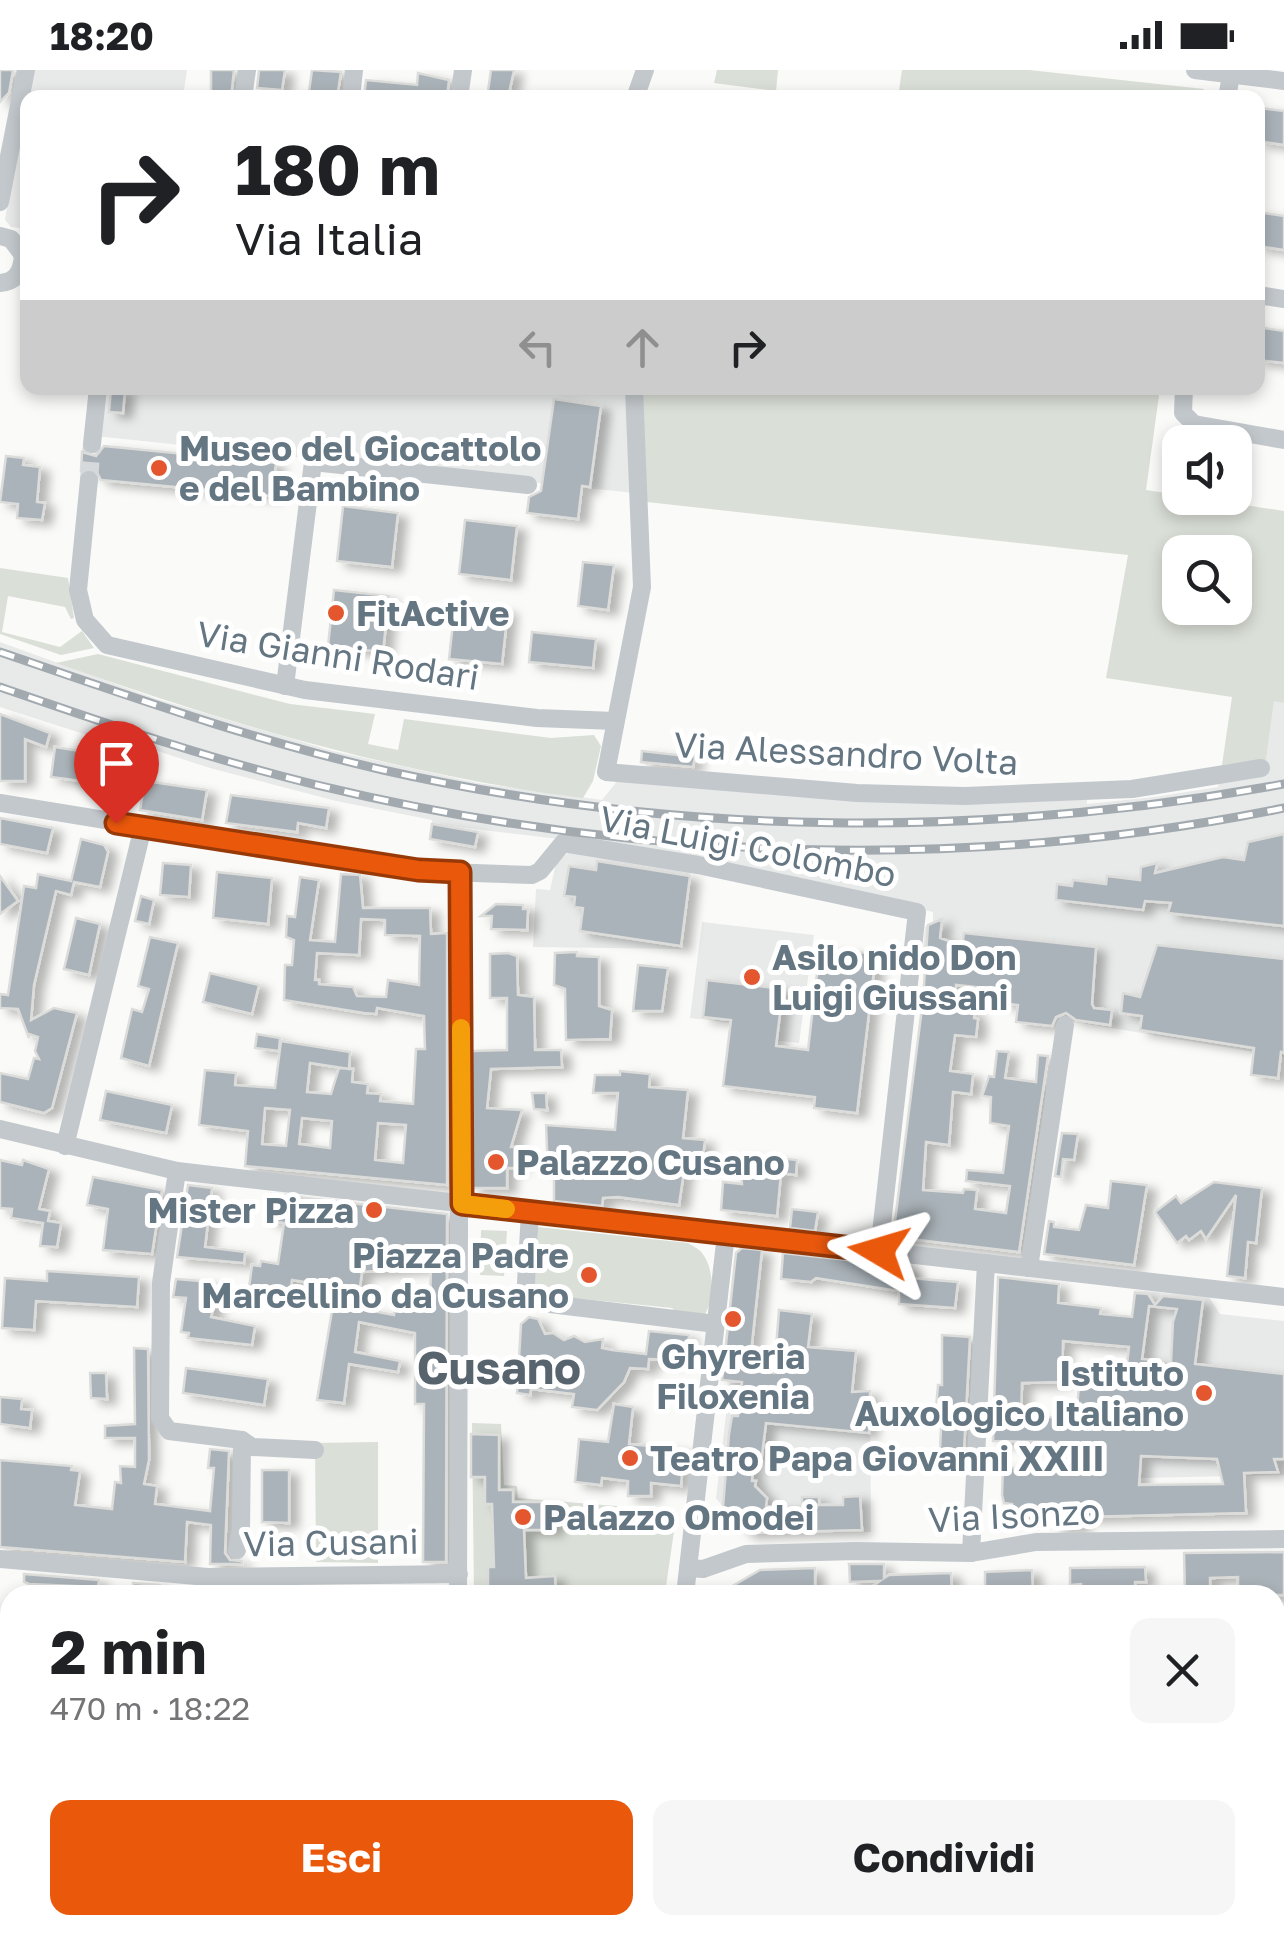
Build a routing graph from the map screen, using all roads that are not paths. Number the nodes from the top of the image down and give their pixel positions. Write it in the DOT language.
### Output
graph roads {
  1 [pos="1195,70"];
  2 [pos="1232,72"];
  3 [pos="1284,81"];
  4 [pos="20,100"];
  5 [pos="0,202"];
  6 [pos="20,270"];
  7 [pos="0,282"];
  8 [pos="97,395"];
  9 [pos="634,395"];
  10 [pos="1184,395"];
  11 [pos="1284,440"];
  12 [pos="92,444"];
  13 [pos="89,480"];
  14 [pos="528,484"];
  15 [pos="285,686"];
  16 [pos="615,721"];
  17 [pos="1261,768"];
  18 [pos="0,803"];
  19 [pos="143,828"];
  20 [pos="460,872"];
  21 [pos="1065,1026"];
  22 [pos="0,1130"];
  23 [pos="65,1146"];
  24 [pos="178,1172"];
  25 [pos="462,1204"];
  26 [pos="530,1212"];
  27 [pos="726,1234"];
  28 [pos="879,1251"];
  29 [pos="986,1263"];
  30 [pos="1029,1268"];
  31 [pos="1284,1297"];
  32 [pos="461,1300"];
  33 [pos="525,1301"];
  34 [pos="716,1324"];
  35 [pos="242,1440"];
  36 [pos="315,1450"];
  37 [pos="1282,1538"];
  38 [pos="236,1550"];
  39 [pos="971,1553"];
  40 [pos="0,1560"];
  41 [pos="688,1568"];
  42 [pos="459,1574"];
  43 [pos="458,1585"];
  44 [pos="686,1585"];
  1 -- 2 [label="street"];
  2 -- 3 [label="street"];
  4 -- 5 [label="street"];
  6 -- 7 [label="street"];
  8 -- 12 [label="street"];
  9 -- 16 [label="street"];
  10 -- 11 [label="street"];
  13 -- 15 [label="street, Via Gianni Rodari"];
  14 -- 15 [label="street"];
  15 -- 16 [label="street, Via Gianni Rodari"];
  16 -- 17 [label="street, Via Alessandro Volta"];
  18 -- 19 [label="street, Via Luigi Colombo"];
  19 -- 20 [label="street, Via Luigi Colombo"];
  19 -- 23 [label="street"];
  20 -- 25 [label="street"];
  20 -- 28 [label="street, Via Luigi Colombo"];
  21 -- 30 [label="street"];
  22 -- 23 [label="street"];
  23 -- 24 [label="street"];
  24 -- 25 [label="street"];
  24 -- 35 [label="street"];
  25 -- 26 [label="street"];
  25 -- 32 [label="street"];
  26 -- 27 [label="street"];
  26 -- 33 [label="street"];
  27 -- 28 [label="street"];
  27 -- 34 [label="street"];
  28 -- 29 [label="street"];
  29 -- 30 [label="street"];
  29 -- 39 [label="street"];
  30 -- 31 [label="street"];
  32 -- 33 [label="street"];
  32 -- 42 [label="street"];
  33 -- 34 [label="street"];
  34 -- 41 [label="street"];
  35 -- 36 [label="street"];
  35 -- 38 [label="street"];
  37 -- 39 [label="street, Via Isonzo"];
  39 -- 41 [label="street, Via Isonzo"];
  40 -- 42 [label="street, Via Cusani"];
  41 -- 44 [label="street"];
  42 -- 43 [label="street"];
}
